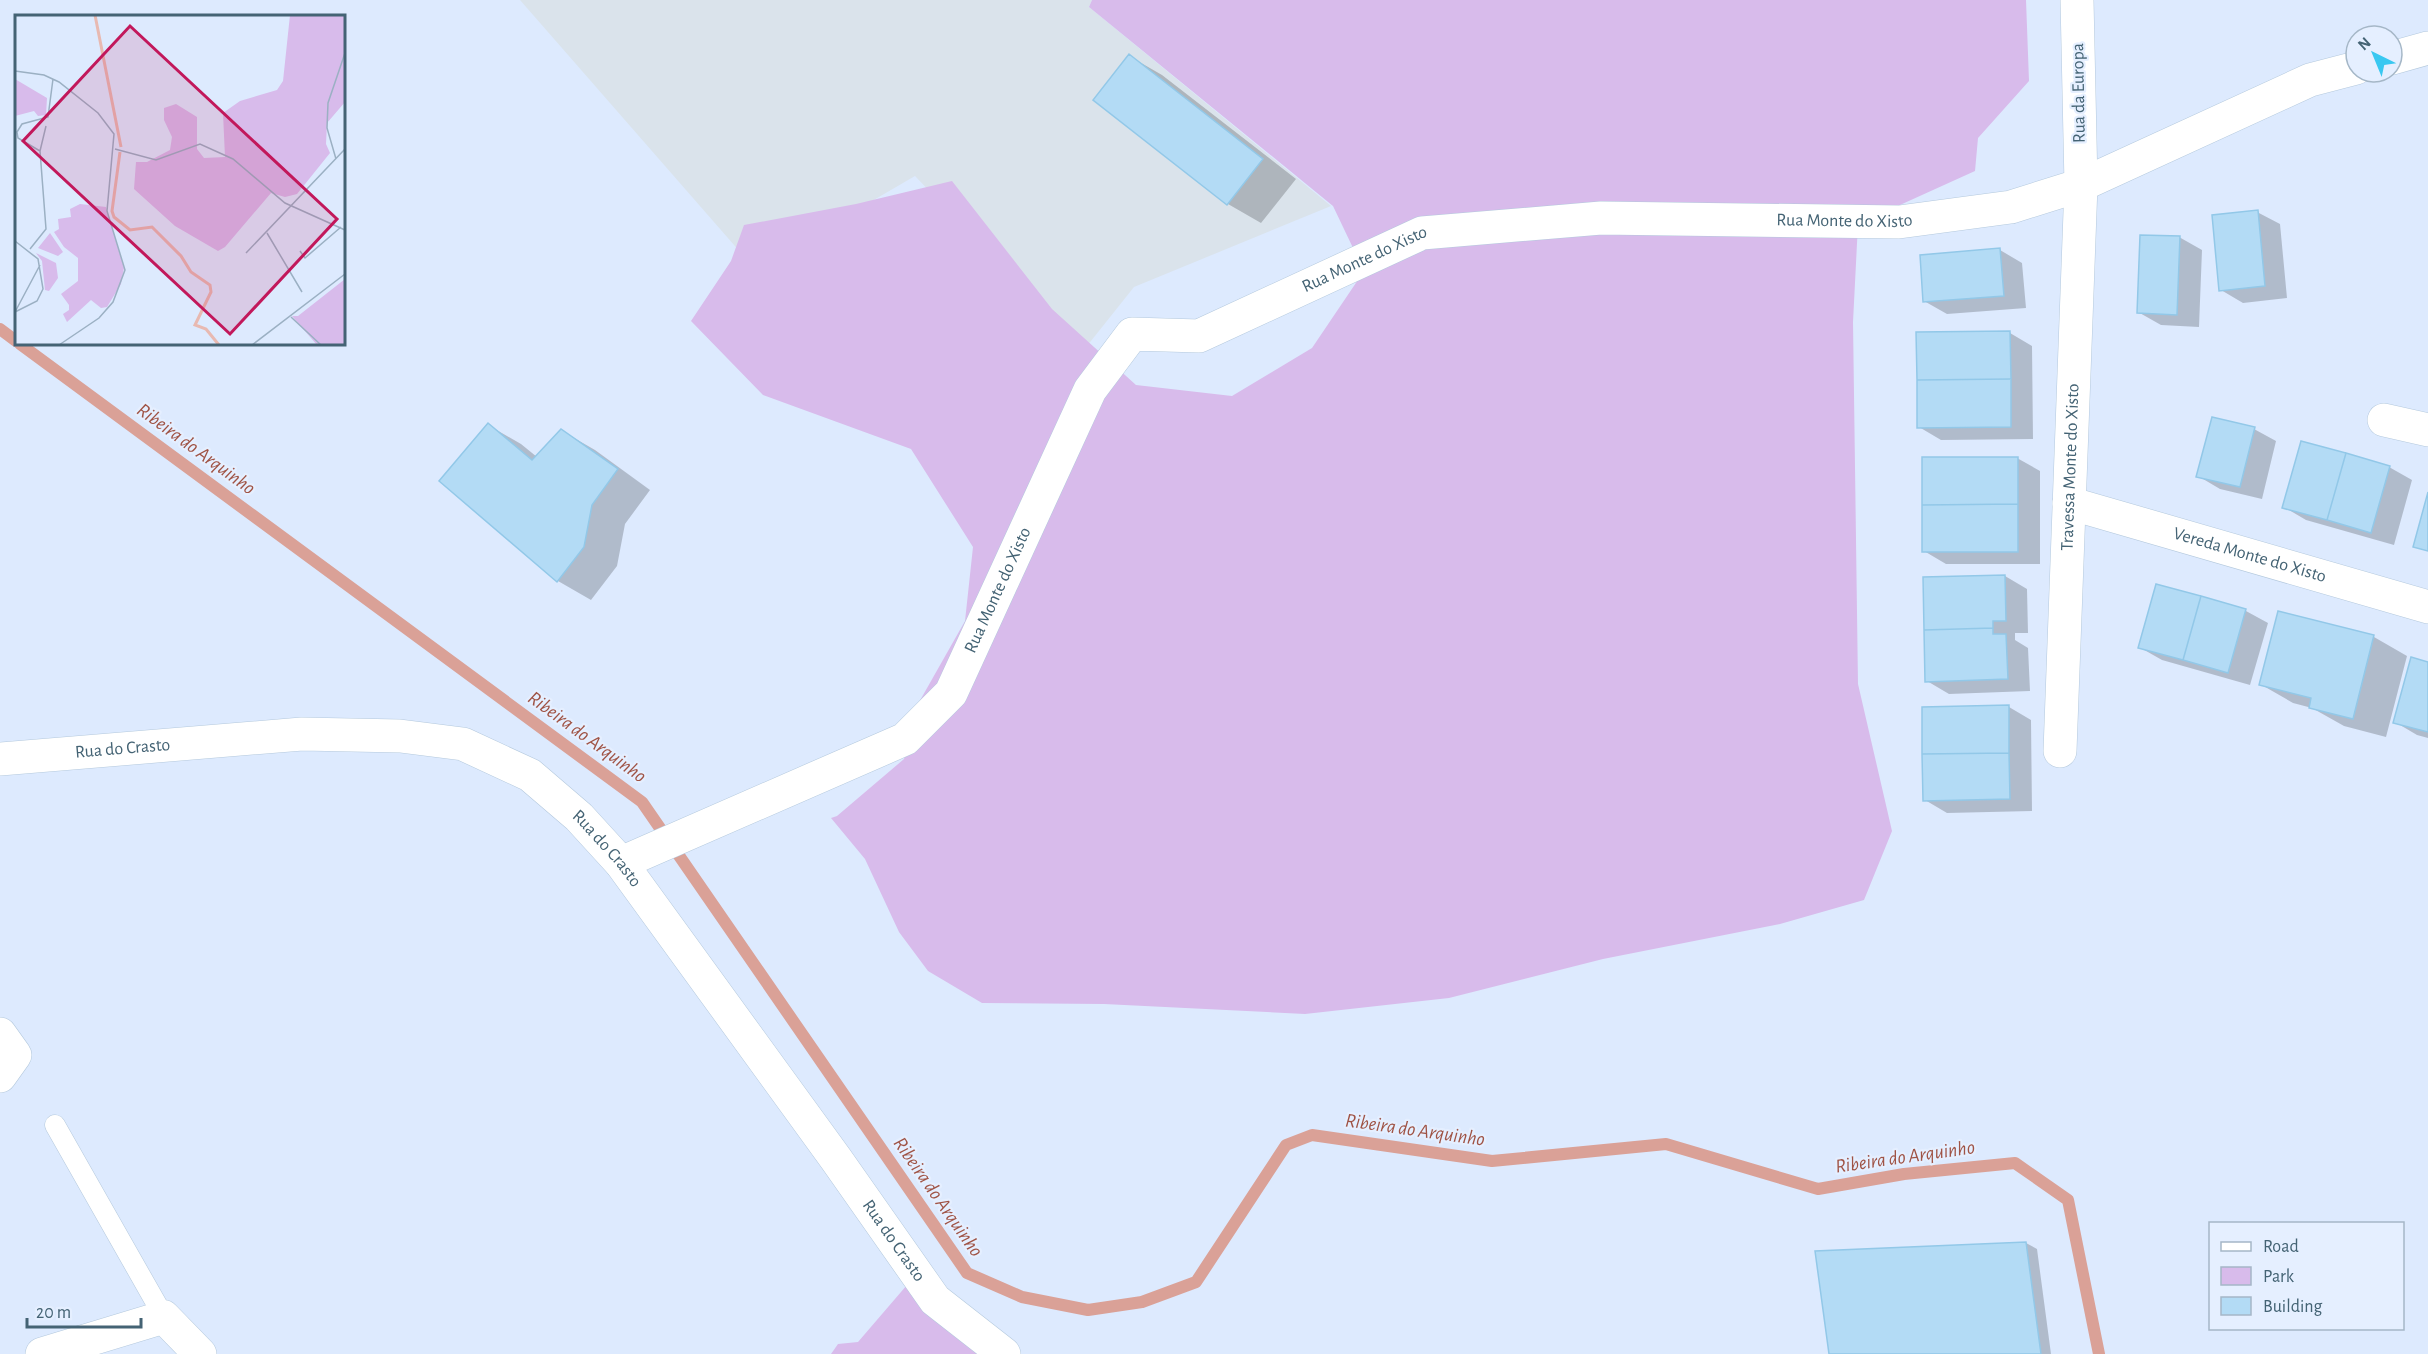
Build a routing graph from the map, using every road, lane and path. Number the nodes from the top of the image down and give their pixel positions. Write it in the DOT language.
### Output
graph roads {
  1 [pos="2077,0"];
  2 [pos="2428,48"];
  3 [pos="2404,55"];
  4 [pos="2344,71"];
  5 [pos="2081,185"];
  6 [pos="2384,420"];
  7 [pos="2428,430"];
  8 [pos="2069,503"];
  9 [pos="2428,607"];
  10 [pos="2060,751"];
  11 [pos="0,759"];
  12 [pos="633,858"];
  13 [pos="0,1034"];
  14 [pos="0,1076"];
  15 [pos="55,1125"];
  16 [pos="164,1317"];
  17 [pos="42,1354"];
  18 [pos="200,1354"];
  19 [pos="1004,1354"];
  1 -- 5 [label="street, Rua da Europa"];
  2 -- 3 [label="street"];
  4 -- 5 [label="street, Rua Monte do Xisto"];
  5 -- 8 [label="street, Travessa Monte do Xisto"];
  5 -- 12 [label="street, Rua Monte do Xisto"];
  6 -- 7 [label="street"];
  8 -- 9 [label="street, Vereda Monte do Xisto"];
  8 -- 10 [label="street, Travessa Monte do Xisto"];
  11 -- 12 [label="street, Rua do Crasto"];
  12 -- 19 [label="street, Rua do Crasto"];
  13 -- 14 [label="street"];
  15 -- 16 [label="lane"];
  16 -- 17 [label="street"];
  16 -- 18 [label="street"];
}
